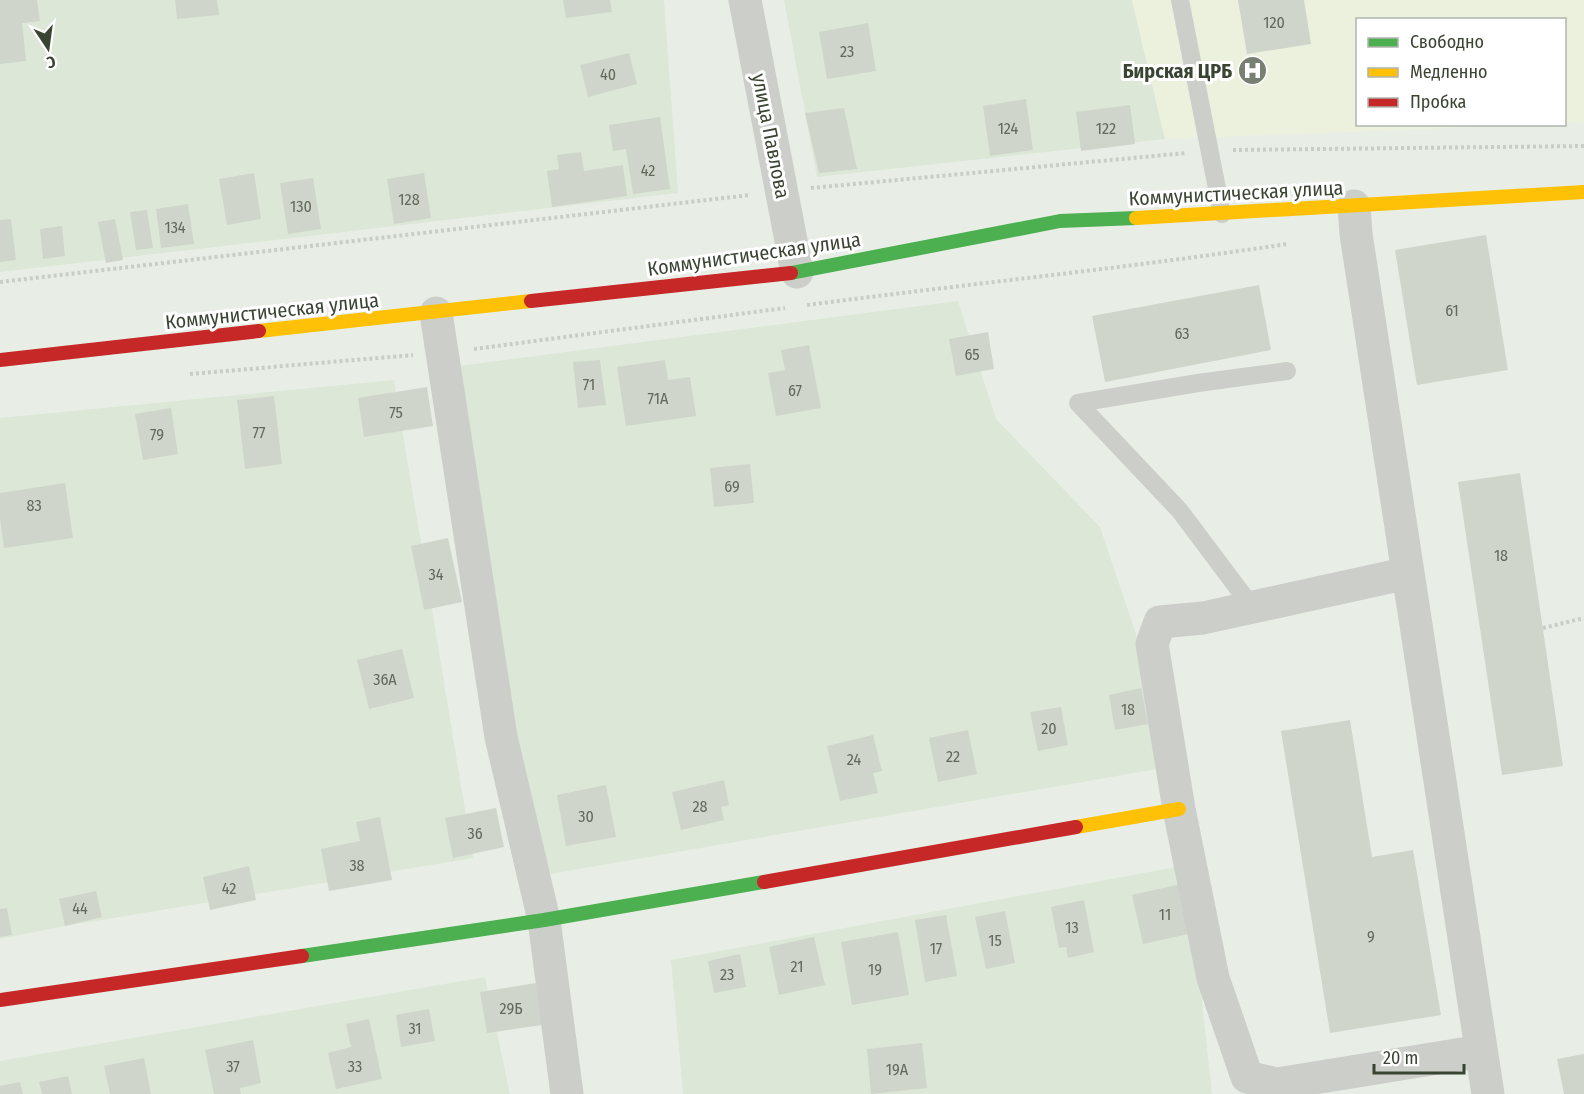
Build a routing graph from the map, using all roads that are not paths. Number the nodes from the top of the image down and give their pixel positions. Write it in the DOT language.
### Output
graph roads {
  1 [pos="745,0"];
  2 [pos="1180,0"];
  3 [pos="1584,192"];
  4 [pos="1354,206"];
  5 [pos="1222,214"];
  6 [pos="797,272"];
  7 [pos="436,313"];
  8 [pos="0,360"];
  9 [pos="1287,371"];
  10 [pos="1408,573"];
  11 [pos="1252,607"];
  12 [pos="1179,809"];
  13 [pos="544,920"];
  14 [pos="0,1000"];
  15 [pos="1481,1051"];
  16 [pos="567,1094"];
  17 [pos="1488,1094"];
  1 -- 6 [label="street, улица Павлова"];
  2 -- 5 [label="lane"];
  3 -- 4 [label="street, Коммунистическая улица"];
  4 -- 5 [label="street, Коммунистическая улица"];
  4 -- 10 [label="street"];
  5 -- 6 [label="street, Коммунистическая улица"];
  6 -- 7 [label="street, Коммунистическая улица"];
  7 -- 8 [label="street, Коммунистическая улица"];
  7 -- 13 [label="street"];
  9 -- 11 [label="lane"];
  10 -- 11 [label="street"];
  10 -- 15 [label="street"];
  11 -- 12 [label="street"];
  12 -- 13 [label="street"];
  12 -- 15 [label="street"];
  13 -- 14 [label="street"];
  13 -- 16 [label="street"];
  15 -- 17 [label="street"];
}
